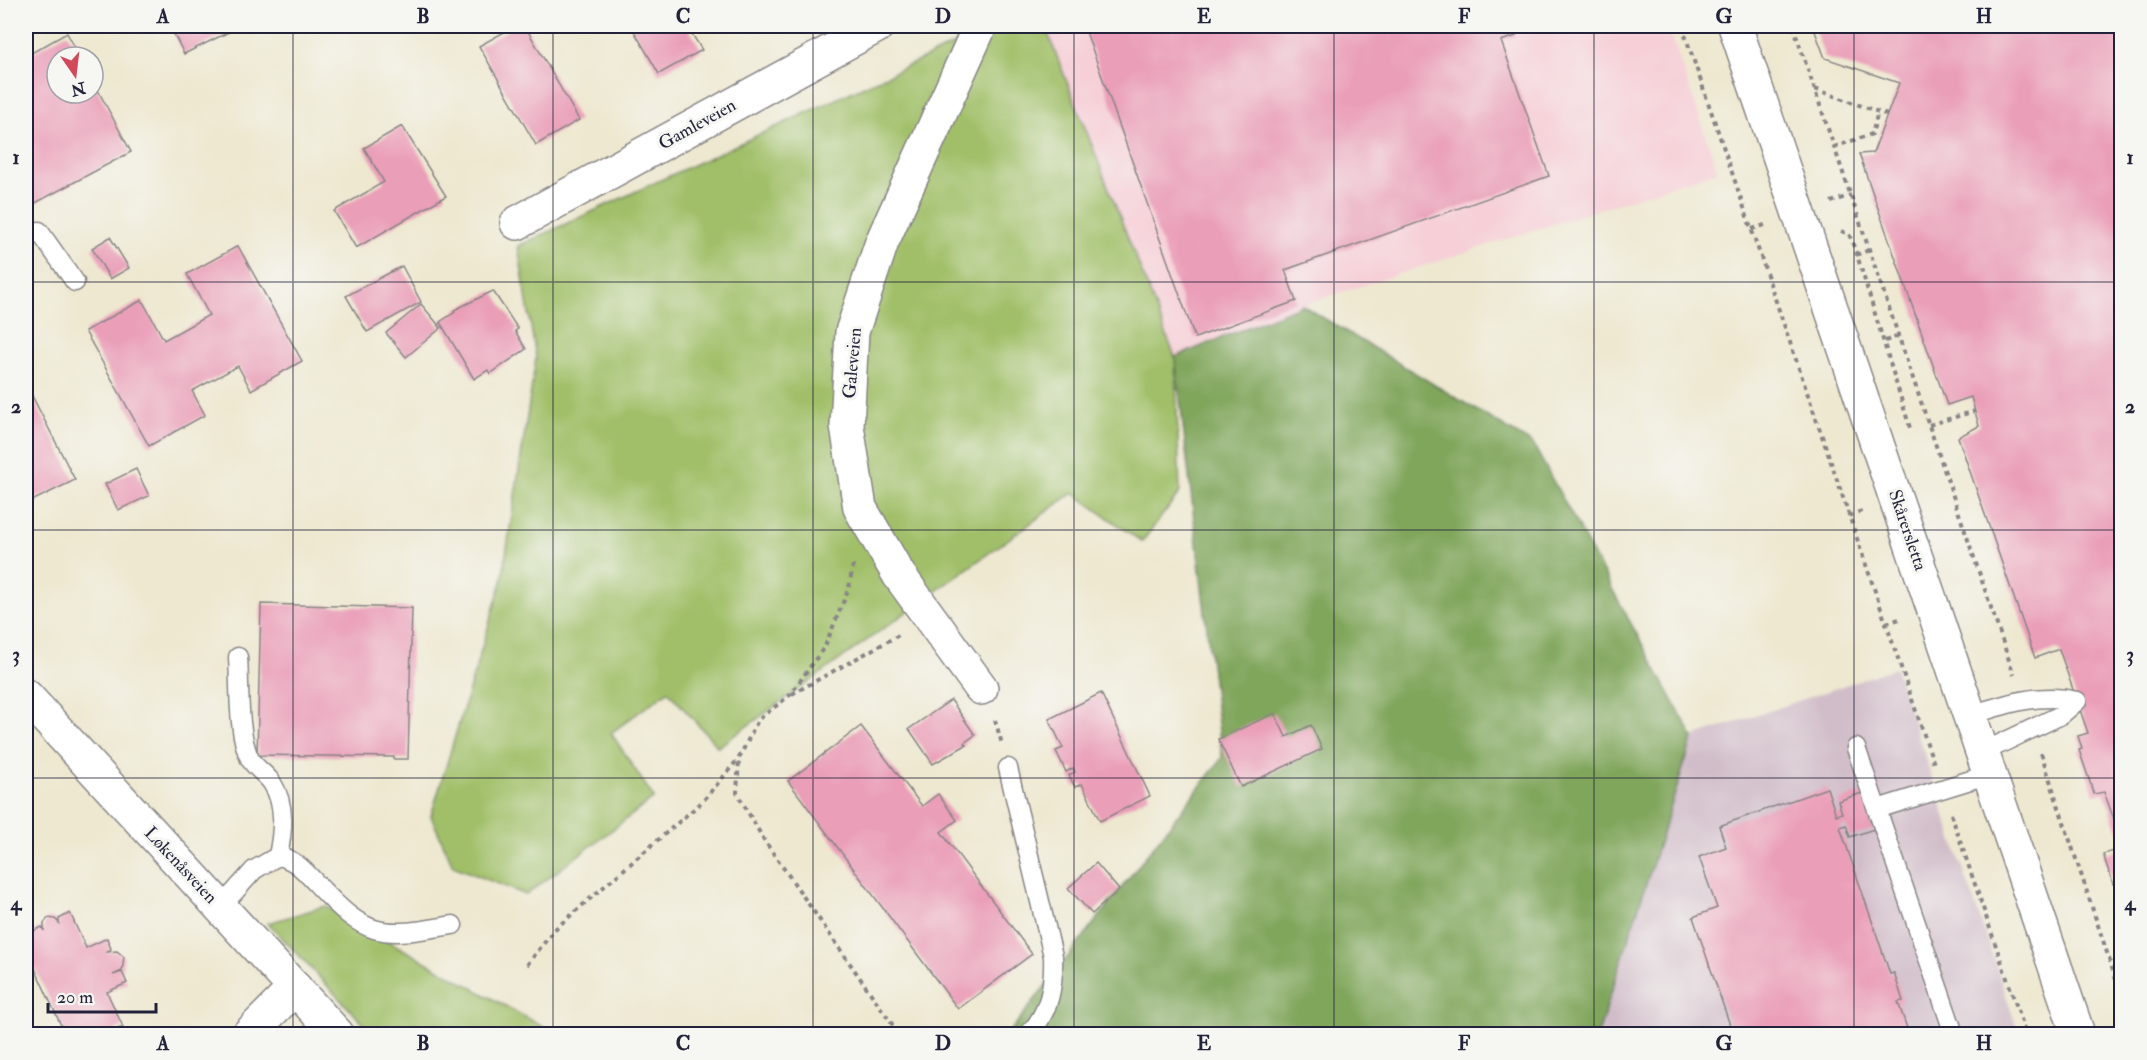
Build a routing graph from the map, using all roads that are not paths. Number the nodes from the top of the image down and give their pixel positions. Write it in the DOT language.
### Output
graph roads {
  1 [pos="877,26"];
  2 [pos="980,26"];
  3 [pos="1735,26"];
  4 [pos="517,224"];
  5 [pos="26,237"];
  6 [pos="75,282"];
  7 [pos="238,657"];
  8 [pos="981,688"];
  9 [pos="26,696"];
  10 [pos="1971,716"];
  11 [pos="1856,748"];
  12 [pos="1986,763"];
  13 [pos="1008,768"];
  14 [pos="1877,809"];
  15 [pos="278,856"];
  16 [pos="220,908"];
  17 [pos="453,925"];
  18 [pos="295,988"];
  19 [pos="249,1035"];
  20 [pos="338,1035"];
  21 [pos="1029,1035"];
  22 [pos="1954,1035"];
  23 [pos="2078,1035"];
  1 -- 4 [label="street, Gamleveien"];
  2 -- 8 [label="street, Galeveien"];
  3 -- 10 [label="street, Skårersletta"];
  5 -- 6 [label="lane"];
  7 -- 15 [label="lane"];
  9 -- 16 [label="street, Løkenåsveien"];
  10 -- 12 [label="street, Skårersletta"];
  10 -- 12 [label="lane"];
  11 -- 14 [label="lane"];
  12 -- 14 [label="lane"];
  12 -- 23 [label="street, Skårersletta"];
  13 -- 21 [label="lane"];
  14 -- 22 [label="lane"];
  15 -- 16 [label="lane"];
  15 -- 17 [label="lane"];
  16 -- 18 [label="street, Løkenåsveien"];
  18 -- 19 [label="street"];
  18 -- 20 [label="street, Løkenåsveien"];
}
